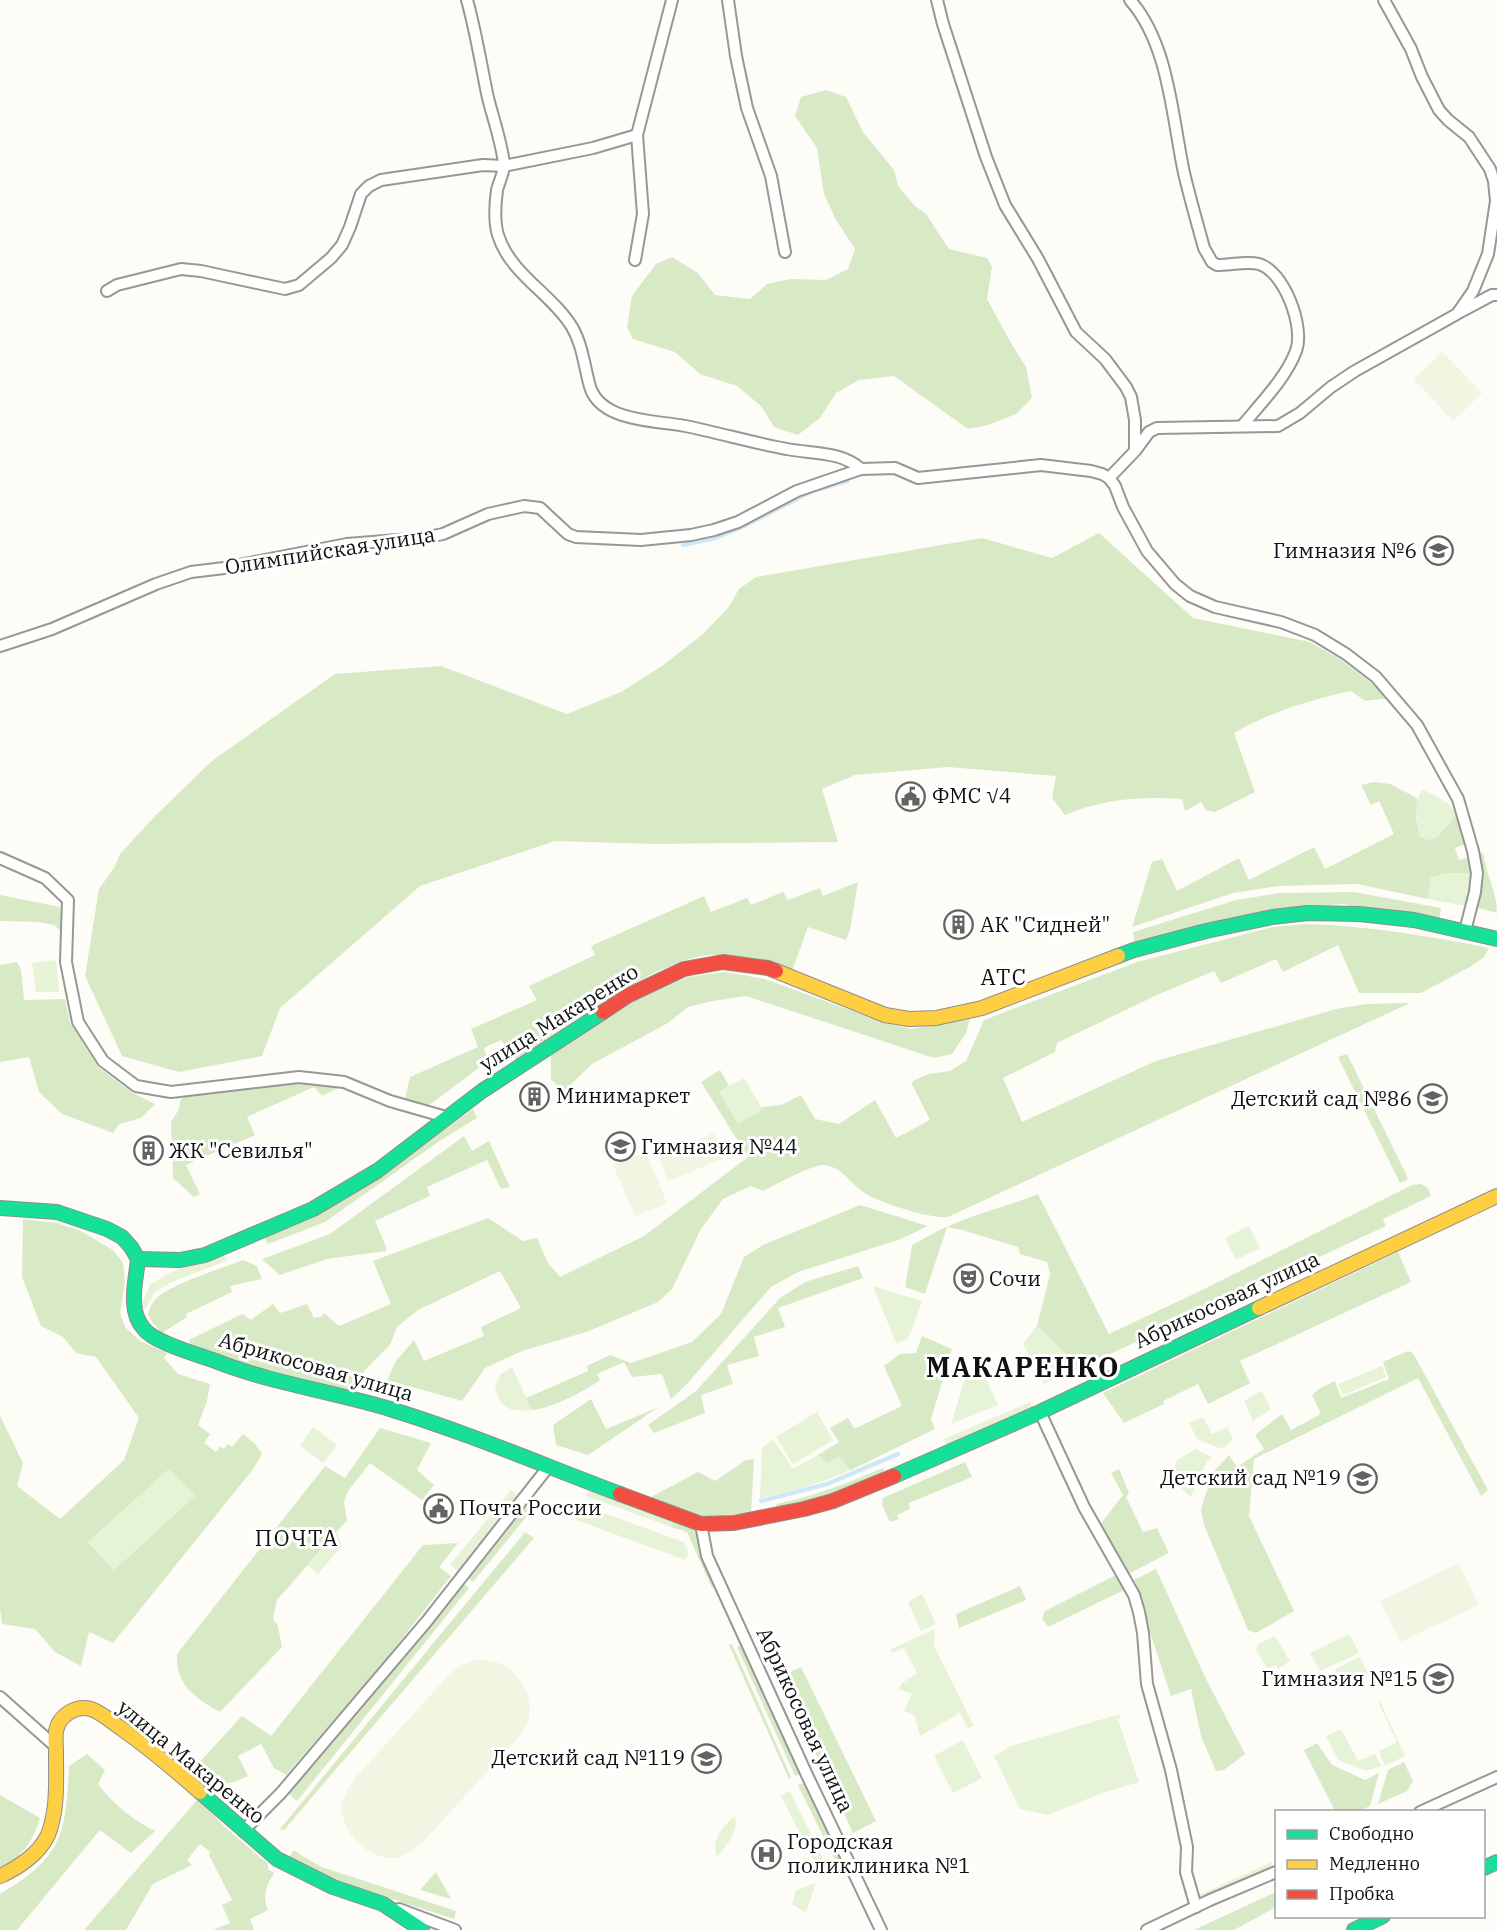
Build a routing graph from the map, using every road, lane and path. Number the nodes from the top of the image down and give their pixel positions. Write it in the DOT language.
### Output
graph roads {
  1 [pos="467,0"];
  2 [pos="672,0"];
  3 [pos="728,0"];
  4 [pos="937,0"];
  5 [pos="1130,0"];
  6 [pos="1384,0"];
  7 [pos="637,135"];
  8 [pos="504,166"];
  9 [pos="784,252"];
  10 [pos="635,260"];
  11 [pos="106,291"];
  12 [pos="1497,295"];
  13 [pos="1457,314"];
  14 [pos="1242,426"];
  15 [pos="1135,450"];
  16 [pos="861,469"];
  17 [pos="1109,478"];
  18 [pos="0,646"];
  19 [pos="0,858"];
  20 [pos="1465,931"];
  21 [pos="1497,939"];
  22 [pos="446,1117"];
  23 [pos="1497,1196"];
  24 [pos="0,1208"];
  25 [pos="138,1258"];
  26 [pos="1040,1412"];
  27 [pos="549,1466"];
  28 [pos="701,1524"];
  29 [pos="0,1697"];
  30 [pos="56,1746"];
  31 [pos="1497,1777"];
  32 [pos="1424,1810"];
  33 [pos="243,1831"];
  34 [pos="1275,1872"];
  35 [pos="0,1876"];
  36 [pos="383,1904"];
  37 [pos="1196,1907"];
  38 [pos="1381,1918"];
  39 [pos="422,1930"];
  40 [pos="456,1930"];
  41 [pos="881,1930"];
  42 [pos="1147,1930"];
  43 [pos="1354,1930"];
  1 -- 8 [label="street, Олимпийская улица"];
  2 -- 7 [label="street"];
  3 -- 9 [label="street"];
  4 -- 15 [label="street"];
  5 -- 14 [label="street"];
  6 -- 13 [label="street"];
  7 -- 8 [label="street"];
  7 -- 10 [label="street"];
  8 -- 11 [label="street"];
  8 -- 16 [label="street, Олимпийская улица"];
  12 -- 13 [label="street"];
  13 -- 14 [label="street"];
  14 -- 15 [label="street"];
  15 -- 17 [label="street"];
  16 -- 17 [label="street, Олимпийская улица"];
  16 -- 18 [label="street, Олимпийская улица"];
  17 -- 20 [label="street"];
  19 -- 22 [label="street"];
  20 -- 21 [label="street, улица Макаренко"];
  20 -- 22 [label="street, улица Макаренко"];
  22 -- 25 [label="street, улица Макаренко"];
  23 -- 26 [label="street, Абрикосовая улица"];
  24 -- 25 [label="street"];
  25 -- 27 [label="street, Абрикосовая улица"];
  26 -- 28 [label="street, Абрикосовая улица"];
  26 -- 37 [label="street"];
  27 -- 28 [label="street, Абрикосовая улица"];
  27 -- 33 [label="street"];
  28 -- 41 [label="street, Абрикосовая улица"];
  29 -- 30 [label="street"];
  30 -- 33 [label="street, улица Макаренко"];
  30 -- 35 [label="street, улица Макаренко"];
  31 -- 32 [label="street"];
  33 -- 36 [label="street, улица Макаренко"];
  34 -- 37 [label="street"];
  36 -- 39 [label="street, улица Макаренко"];
  36 -- 40 [label="street"];
  37 -- 42 [label="street"];
  38 -- 43 [label="street"];
}
